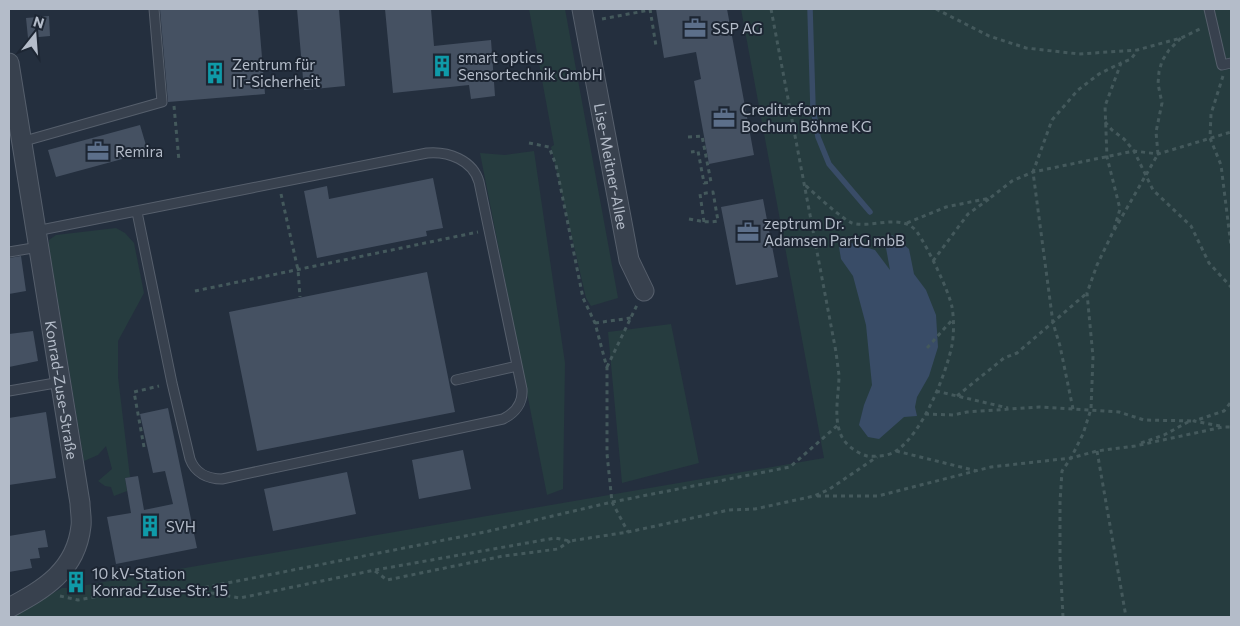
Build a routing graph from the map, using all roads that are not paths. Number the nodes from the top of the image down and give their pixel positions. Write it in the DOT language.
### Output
graph roads {
  1 [pos="154,9"];
  2 [pos="1209,9"];
  3 [pos="583,15"];
  4 [pos="9,63"];
  5 [pos="1227,64"];
  6 [pos="15,144"];
  7 [pos="137,212"];
  8 [pos="38,239"];
  9 [pos="9,252"];
  10 [pos="644,291"];
  11 [pos="517,366"];
  12 [pos="456,380"];
  13 [pos="61,382"];
  14 [pos="9,391"];
  15 [pos="9,608"];
  1 -- 6 [label="lane"];
  2 -- 5 [label="lane"];
  3 -- 10 [label="street, Lise-Meitner-Allee"];
  4 -- 6 [label="street, Konrad-Zuse-Straße"];
  6 -- 8 [label="street, Konrad-Zuse-Straße"];
  7 -- 8 [label="lane"];
  7 -- 11 [label="lane"];
  7 -- 11 [label="lane"];
  8 -- 9 [label="lane"];
  8 -- 13 [label="street, Konrad-Zuse-Straße"];
  11 -- 12 [label="lane"];
  13 -- 14 [label="lane"];
  13 -- 15 [label="street, Konrad-Zuse-Straße"];
}
